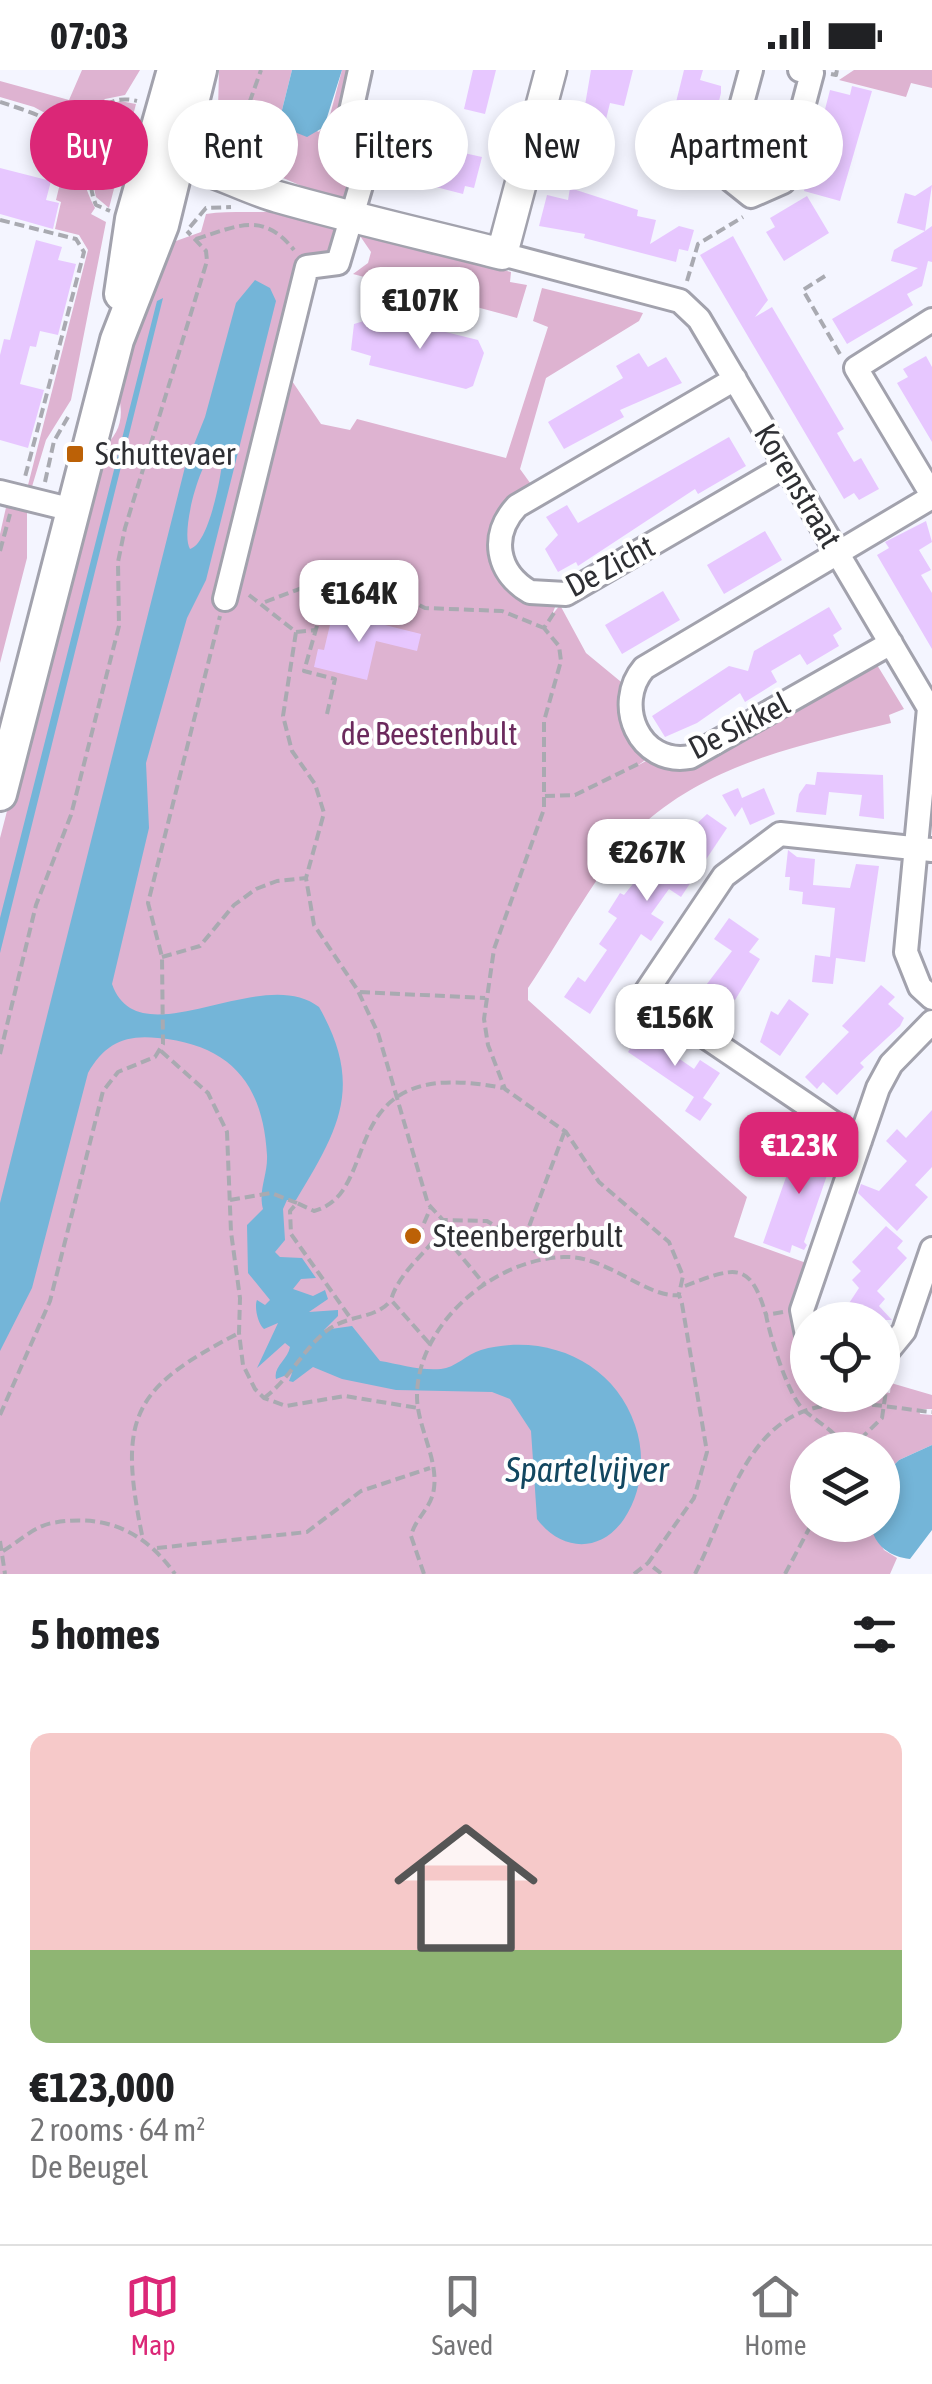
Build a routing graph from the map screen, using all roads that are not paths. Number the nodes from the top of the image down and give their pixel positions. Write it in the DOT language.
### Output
graph roads {
  1 [pos="174,70"];
  2 [pos="200,70"];
  3 [pos="360,70"];
  4 [pos="551,70"];
  5 [pos="751,70"];
  6 [pos="800,70"];
  7 [pos="167,168"];
  8 [pos="354,216"];
  9 [pos="502,254"];
  10 [pos="932,320"];
  11 [pos="734,379"];
  12 [pos="786,466"];
  13 [pos="12,495"];
  14 [pos="932,496"];
  15 [pos="73,510"];
  16 [pos="837,552"];
  17 [pos="226,592"];
  18 [pos="891,643"];
  19 [pos="0,794"];
  20 [pos="925,849"];
  21 [pos="932,998"];
  22 [pos="932,1022"];
  23 [pos="860,1141"];
  24 [pos="932,1249"];
  25 [pos="805,1302"];
  26 [pos="900,1336"];
  1 -- 7 [label="main road"];
  2 -- 7 [label="main road"];
  3 -- 8 [label="street"];
  4 -- 9 [label="street"];
  5 -- 6 [label="street"];
  7 -- 8 [label="street"];
  7 -- 15 [label="main road"];
  8 -- 9 [label="street"];
  8 -- 17 [label="street"];
  9 -- 11 [label="street, Korenstraat"];
  10 -- 14 [label="street"];
  11 -- 12 [label="street, Korenstraat"];
  11 -- 12 [label="street, De Zicht"];
  12 -- 16 [label="street, Korenstraat"];
  13 -- 15 [label="street"];
  14 -- 16 [label="street"];
  15 -- 19 [label="main road"];
  16 -- 18 [label="street, Korenstraat"];
  16 -- 18 [label="street, De Sikkel"];
  18 -- 20 [label="street, Korenstraat"];
  20 -- 21 [label="street, Korenstraat"];
  20 -- 23 [label="street"];
  22 -- 23 [label="street"];
  23 -- 25 [label="street"];
  24 -- 26 [label="street"];
}
